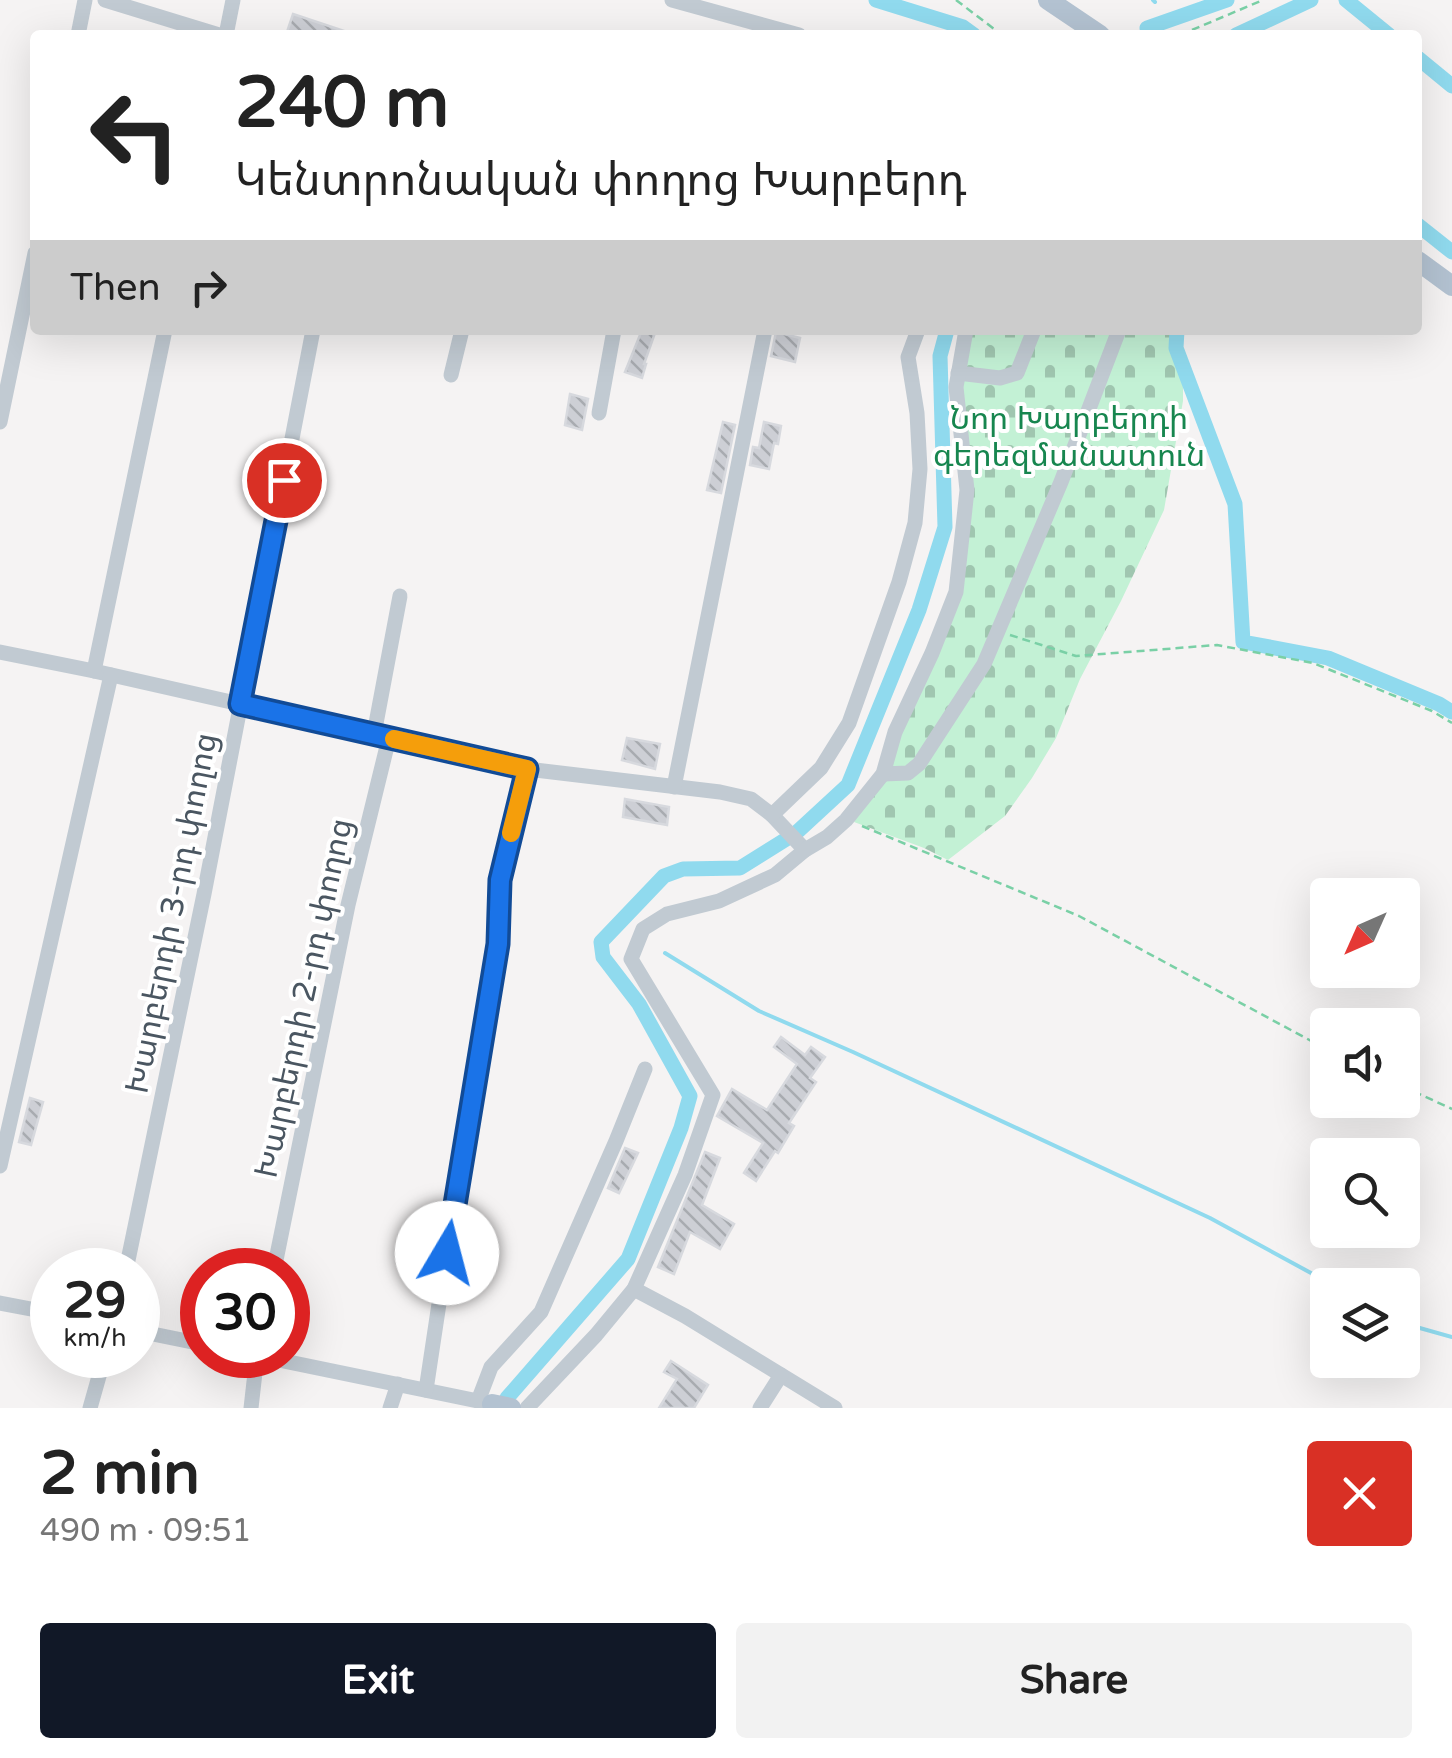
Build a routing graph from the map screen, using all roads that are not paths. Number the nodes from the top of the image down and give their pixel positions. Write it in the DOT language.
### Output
graph roads {
  1 [pos="85,0"];
  2 [pos="105,0"];
  3 [pos="234,0"];
  4 [pos="672,0"];
  5 [pos="1048,0"];
  6 [pos="79,30"];
  7 [pos="205,30"];
  8 [pos="224,30"];
  9 [pos="781,30"];
  10 [pos="1093,30"];
  11 [pos="1422,264"];
  12 [pos="30,276"];
  13 [pos="1452,286"];
  14 [pos="163,335"];
  15 [pos="313,335"];
  16 [pos="461,335"];
  17 [pos="613,335"];
  18 [pos="764,335"];
  19 [pos="916,335"];
  20 [pos="965,335"];
  21 [pos="1032,335"];
  22 [pos="1117,335"];
  23 [pos="958,373"];
  24 [pos="452,375"];
  25 [pos="599,412"];
  26 [pos="0,422"];
  27 [pos="400,596"];
  28 [pos="0,652"];
  29 [pos="94,671"];
  30 [pos="111,675"];
  31 [pos="240,704"];
  32 [pos="381,736"];
  33 [pos="527,769"];
  34 [pos="882,774"];
  35 [pos="674,788"];
  36 [pos="772,815"];
  37 [pos="805,850"];
  38 [pos="645,1069"];
  39 [pos="0,1166"];
  40 [pos="131,1248"];
  41 [pos="278,1248"];
  42 [pos="634,1289"];
  43 [pos="0,1303"];
  44 [pos="30,1309"];
  45 [pos="310,1366"];
  46 [pos="781,1375"];
  47 [pos="98,1378"];
  48 [pos="254,1378"];
  49 [pos="398,1384"];
  50 [pos="426,1390"];
  51 [pos="494,1404"];
  52 [pos="536,1405"];
  53 [pos="90,1408"];
  54 [pos="251,1408"];
  55 [pos="390,1408"];
  56 [pos="760,1408"];
  57 [pos="835,1408"];
  1 -- 6 [label="street"];
  2 -- 7 [label="street"];
  3 -- 8 [label="street"];
  4 -- 9 [label="street"];
  5 -- 10 [label="main road"];
  11 -- 13 [label="main road"];
  12 -- 26 [label="street"];
  14 -- 29 [label="street"];
  15 -- 31 [label="street, Խարբերդի 3-րդ փողոց"];
  16 -- 24 [label="street"];
  17 -- 25 [label="street"];
  18 -- 35 [label="street"];
  19 -- 36 [label="street"];
  20 -- 23 [label="street"];
  21 -- 23 [label="street"];
  22 -- 34 [label="street"];
  23 -- 34 [label="street"];
  27 -- 32 [label="street, Խարբերդի 2-րդ փողոց"];
  28 -- 29 [label="street"];
  29 -- 30 [label="street"];
  30 -- 31 [label="street"];
  30 -- 39 [label="street"];
  31 -- 32 [label="street"];
  31 -- 40 [label="street, Խարբերդի 3-րդ փողոց"];
  32 -- 33 [label="street"];
  32 -- 41 [label="street, Խարբերդի 2-րդ փողոց"];
  33 -- 35 [label="street"];
  33 -- 50 [label="street"];
  34 -- 37 [label="street"];
  35 -- 36 [label="street"];
  36 -- 37 [label="street"];
  37 -- 42 [label="street"];
  38 -- 51 [label="street"];
  42 -- 46 [label="street"];
  42 -- 52 [label="street"];
  43 -- 44 [label="street"];
  45 -- 49 [label="street"];
  46 -- 56 [label="street"];
  46 -- 57 [label="street"];
  47 -- 53 [label="street"];
  48 -- 54 [label="street"];
  49 -- 50 [label="street"];
  49 -- 55 [label="street"];
  50 -- 51 [label="street"];
}
